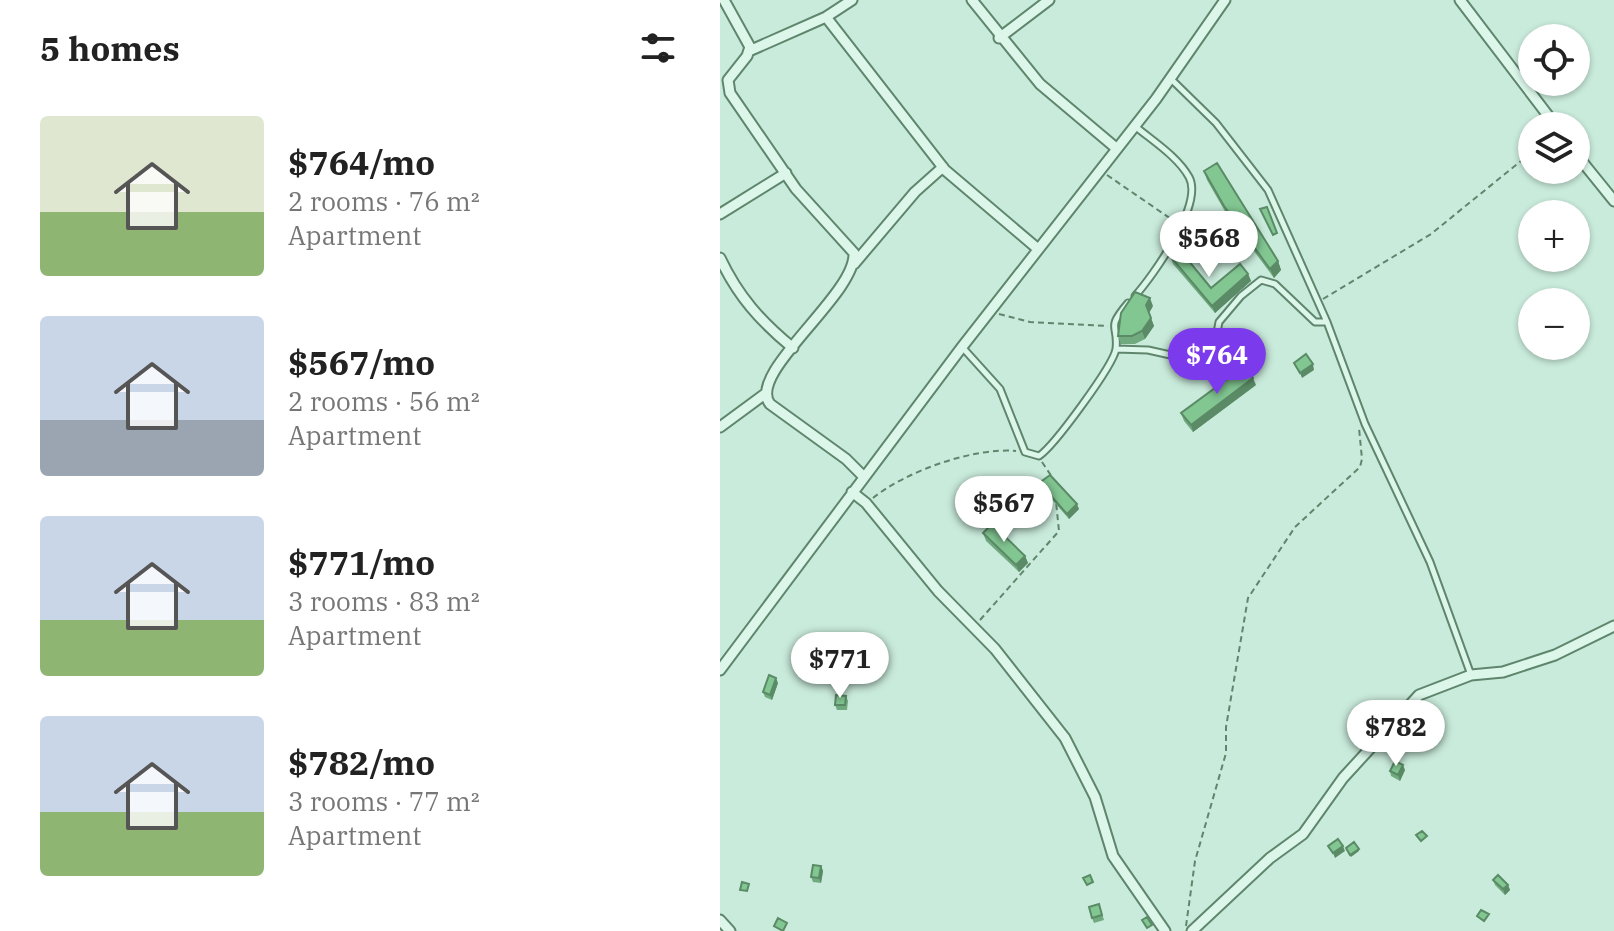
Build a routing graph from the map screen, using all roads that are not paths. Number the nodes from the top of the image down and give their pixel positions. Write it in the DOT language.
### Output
graph roads {
  1 [pos="724,0"];
  2 [pos="852,0"];
  3 [pos="972,0"];
  4 [pos="1049,0"];
  5 [pos="1225,0"];
  6 [pos="1460,0"];
  7 [pos="826,17"];
  8 [pos="999,38"];
  9 [pos="749,51"];
  10 [pos="730,75"];
  11 [pos="1171,78"];
  12 [pos="720,79"];
  13 [pos="1545,112"];
  14 [pos="1135,126"];
  15 [pos="1116,148"];
  16 [pos="943,167"];
  17 [pos="1590,171"];
  18 [pos="786,173"];
  19 [pos="1614,201"];
  20 [pos="720,214"];
  21 [pos="1038,249"];
  22 [pos="720,258"];
  23 [pos="854,264"];
  24 [pos="1327,322"];
  25 [pos="962,347"];
  26 [pos="793,348"];
  27 [pos="1116,349"];
  28 [pos="765,394"];
  29 [pos="720,427"];
  30 [pos="864,477"];
  31 [pos="852,492"];
  32 [pos="1614,626"];
  33 [pos="720,670"];
  34 [pos="1471,675"];
  35 [pos="720,920"];
  36 [pos="730,931"];
  37 [pos="1165,931"];
  38 [pos="1189,931"];
  1 -- 9 [label="street"];
  2 -- 7 [label="street"];
  3 -- 8 [label="street"];
  4 -- 8 [label="street"];
  5 -- 11 [label="street"];
  6 -- 13 [label="street"];
  7 -- 9 [label="street"];
  7 -- 16 [label="street"];
  8 -- 15 [label="street"];
  9 -- 10 [label="street"];
  10 -- 12 [label="street"];
  10 -- 18 [label="street"];
  11 -- 14 [label="street"];
  11 -- 24 [label="lane"];
  14 -- 15 [label="street"];
  14 -- 27 [label="lane"];
  15 -- 21 [label="street"];
  16 -- 21 [label="street"];
  16 -- 23 [label="street"];
  17 -- 19 [label="street"];
  18 -- 20 [label="street"];
  18 -- 23 [label="street"];
  21 -- 25 [label="street"];
  22 -- 26 [label="street"];
  23 -- 26 [label="street"];
  24 -- 27 [label="lane"];
  24 -- 34 [label="lane"];
  25 -- 27 [label="lane"];
  25 -- 30 [label="street"];
  26 -- 28 [label="street"];
  28 -- 29 [label="street"];
  28 -- 30 [label="street"];
  30 -- 31 [label="street"];
  31 -- 33 [label="street"];
  31 -- 37 [label="street"];
  32 -- 34 [label="street"];
  34 -- 38 [label="street"];
  35 -- 36 [label="street"];
}
